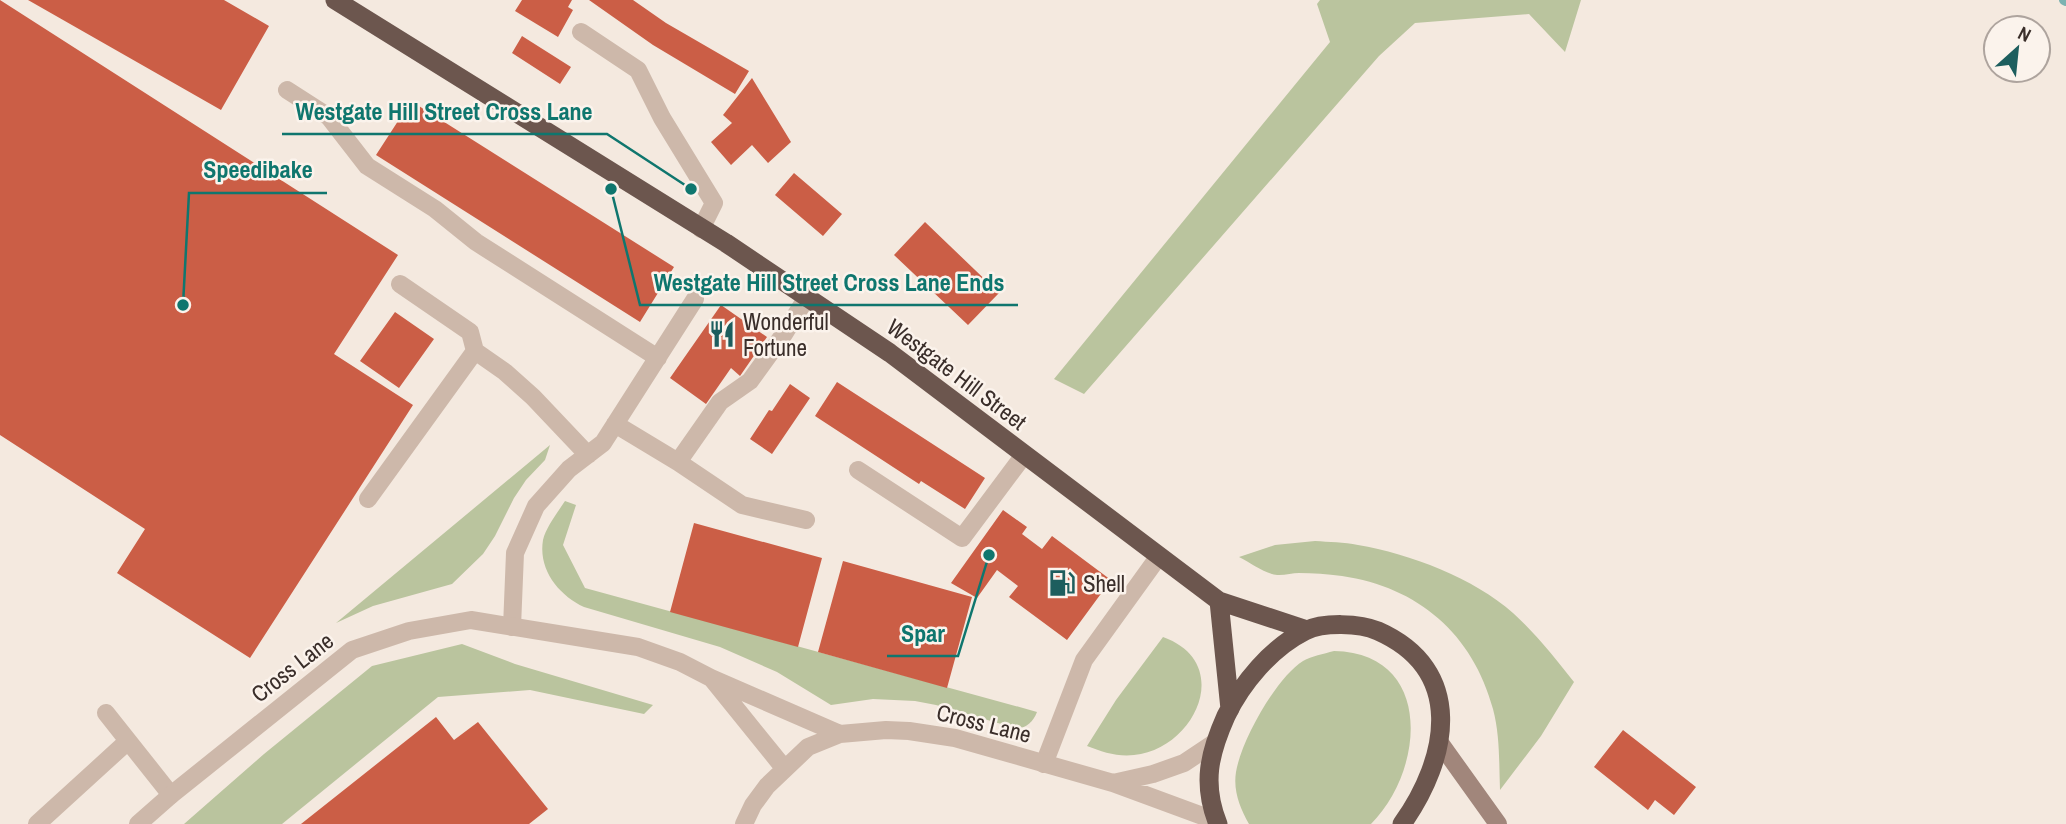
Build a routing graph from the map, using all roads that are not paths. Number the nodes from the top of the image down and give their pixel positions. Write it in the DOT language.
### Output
graph roads {
  1 [pos="335,0"];
  2 [pos="581,32"];
  3 [pos="287,90"];
  4 [pos="701,229"];
  5 [pos="400,284"];
  6 [pos="807,297"];
  7 [pos="695,299"];
  8 [pos="475,351"];
  9 [pos="658,358"];
  10 [pos="615,424"];
  11 [pos="587,454"];
  12 [pos="1024,455"];
  13 [pos="678,462"];
  14 [pos="858,470"];
  15 [pos="368,499"];
  16 [pos="806,520"];
  17 [pos="1159,556"];
  18 [pos="1219,601"];
  19 [pos="512,628"];
  20 [pos="1307,630"];
  21 [pos="711,678"];
  22 [pos="1230,709"];
  23 [pos="106,713"];
  24 [pos="840,734"];
  25 [pos="128,741"];
  26 [pos="1213,743"];
  27 [pos="1440,743"];
  28 [pos="1044,764"];
  29 [pos="783,768"];
  30 [pos="1113,783"];
  31 [pos="171,796"];
  32 [pos="1217,822"];
  33 [pos="37,824"];
  34 [pos="138,824"];
  35 [pos="744,824"];
  36 [pos="1402,824"];
  37 [pos="1498,824"];
  1 -- 4 [label="highway, Westgate Hill Street"];
  2 -- 4 [label="street"];
  3 -- 9 [label="street"];
  4 -- 6 [label="highway, Westgate Hill Street"];
  5 -- 8 [label="street"];
  6 -- 12 [label="highway, Westgate Hill Street"];
  6 -- 13 [label="street"];
  7 -- 9 [label="street"];
  8 -- 11 [label="street"];
  8 -- 15 [label="street"];
  9 -- 10 [label="street"];
  10 -- 11 [label="street"];
  10 -- 13 [label="street"];
  11 -- 19 [label="street"];
  12 -- 14 [label="street"];
  12 -- 17 [label="highway, Westgate Hill Street"];
  13 -- 16 [label="street"];
  17 -- 18 [label="highway, Westgate Hill Street"];
  17 -- 28 [label="street"];
  18 -- 20 [label="highway, Westgate Hill Street"];
  18 -- 22 [label="highway"];
  19 -- 21 [label="street, Cross Lane"];
  19 -- 31 [label="street, Cross Lane"];
  20 -- 22 [label="highway"];
  20 -- 27 [label="highway"];
  21 -- 24 [label="street, Cross Lane"];
  21 -- 29 [label="street, Cross Lane"];
  22 -- 26 [label="highway"];
  23 -- 25 [label="street"];
  24 -- 28 [label="street, Cross Lane"];
  24 -- 29 [label="street, Cross Lane"];
  25 -- 31 [label="street"];
  25 -- 33 [label="street"];
  26 -- 30 [label="street, Cross Lane"];
  26 -- 32 [label="highway"];
  27 -- 36 [label="highway"];
  27 -- 37 [label="main road"];
  28 -- 30 [label="street, Cross Lane"];
  29 -- 35 [label="street"];
  30 -- 32 [label="street, Cross Lane"];
  31 -- 34 [label="street, Cross Lane"];
}
